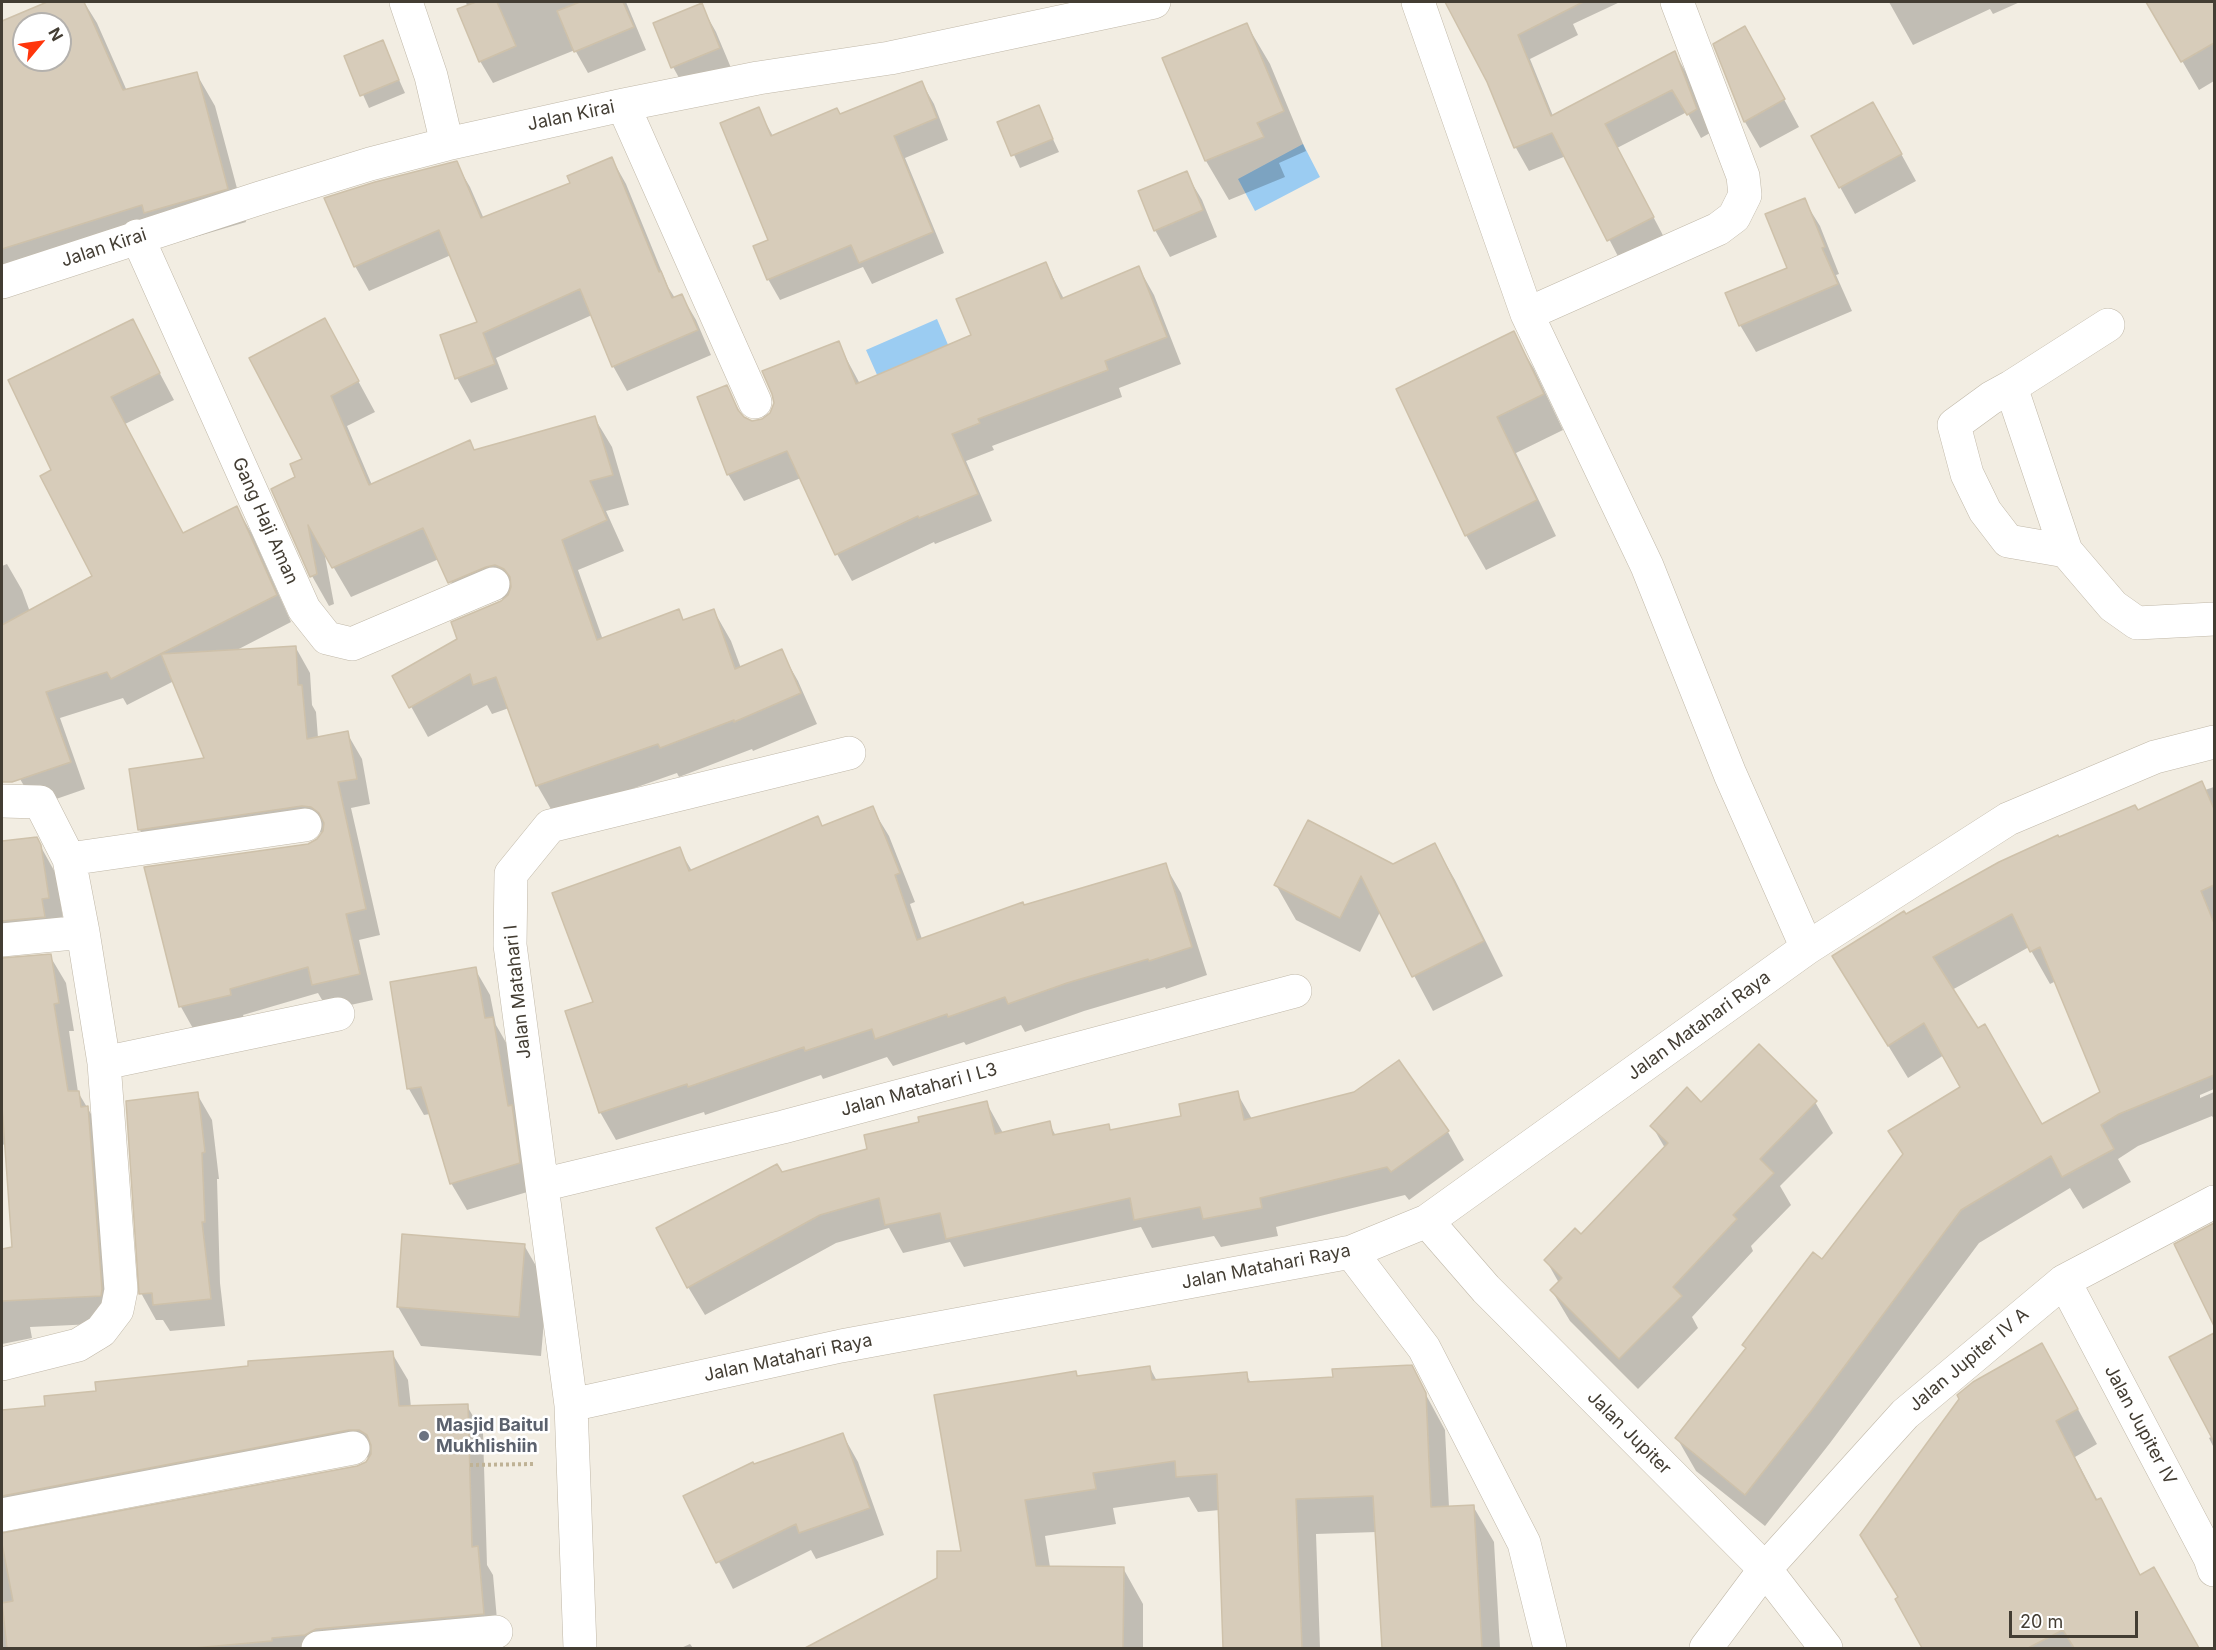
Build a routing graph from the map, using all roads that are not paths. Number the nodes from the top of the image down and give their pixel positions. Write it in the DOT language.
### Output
graph roads {
  1 [pos="406,2"];
  2 [pos="1154,2"];
  3 [pos="1418,2"];
  4 [pos="1677,2"];
  5 [pos="622,105"];
  6 [pos="447,144"];
  7 [pos="137,236"];
  8 [pos="2,282"];
  9 [pos="1527,314"];
  10 [pos="2108,325"];
  11 [pos="2011,387"];
  12 [pos="755,402"];
  13 [pos="2066,551"];
  14 [pos="493,584"];
  15 [pos="2214,619"];
  16 [pos="2214,742"];
  17 [pos="849,753"];
  18 [pos="2,801"];
  19 [pos="305,825"];
  20 [pos="69,859"];
  21 [pos="83,932"];
  22 [pos="2,940"];
  23 [pos="1807,948"];
  24 [pos="1295,991"];
  25 [pos="338,1014"];
  26 [pos="104,1063"];
  27 [pos="542,1185"];
  28 [pos="2214,1202"];
  29 [pos="1427,1221"];
  30 [pos="1351,1252"];
  31 [pos="2064,1281"];
  32 [pos="2,1364"];
  33 [pos="571,1405"];
  34 [pos="353,1448"];
  35 [pos="2,1515"];
  36 [pos="1765,1569"];
  37 [pos="2214,1570"];
  38 [pos="496,1632"];
  39 [pos="318,1648"];
  40 [pos="580,1648"];
  41 [pos="1550,1648"];
  42 [pos="1706,1648"];
  43 [pos="1826,1648"];
  1 -- 6 [label="street"];
  2 -- 5 [label="street, Jalan Kirai"];
  3 -- 9 [label="street"];
  4 -- 9 [label="street"];
  5 -- 6 [label="street, Jalan Kirai"];
  5 -- 12 [label="street"];
  6 -- 7 [label="street, Jalan Kirai"];
  7 -- 8 [label="street, Jalan Kirai"];
  7 -- 14 [label="street, Gang Haji Aman"];
  9 -- 23 [label="street"];
  10 -- 11 [label="street"];
  11 -- 13 [label="street"];
  11 -- 13 [label="street"];
  13 -- 15 [label="street"];
  16 -- 23 [label="street, Jalan Matahari Raya"];
  17 -- 27 [label="street, Jalan Matahari I"];
  18 -- 20 [label="street"];
  19 -- 20 [label="street"];
  20 -- 21 [label="street"];
  21 -- 22 [label="street"];
  21 -- 26 [label="street"];
  23 -- 29 [label="street, Jalan Matahari Raya"];
  24 -- 27 [label="street, Jalan Matahari I L3"];
  25 -- 26 [label="street"];
  26 -- 32 [label="street"];
  27 -- 33 [label="street, Jalan Matahari I"];
  28 -- 31 [label="street, Jalan Jupiter IV A"];
  29 -- 30 [label="street, Jalan Matahari Raya"];
  29 -- 36 [label="street, Jalan Jupiter"];
  30 -- 33 [label="street, Jalan Matahari Raya"];
  30 -- 41 [label="street"];
  31 -- 36 [label="street, Jalan Jupiter IV A"];
  31 -- 37 [label="street, Jalan Jupiter IV"];
  33 -- 40 [label="street"];
  34 -- 35 [label="street"];
  36 -- 42 [label="street, Jalan Jupiter IV A"];
  36 -- 43 [label="street, Jalan Jupiter"];
  38 -- 39 [label="street"];
}
